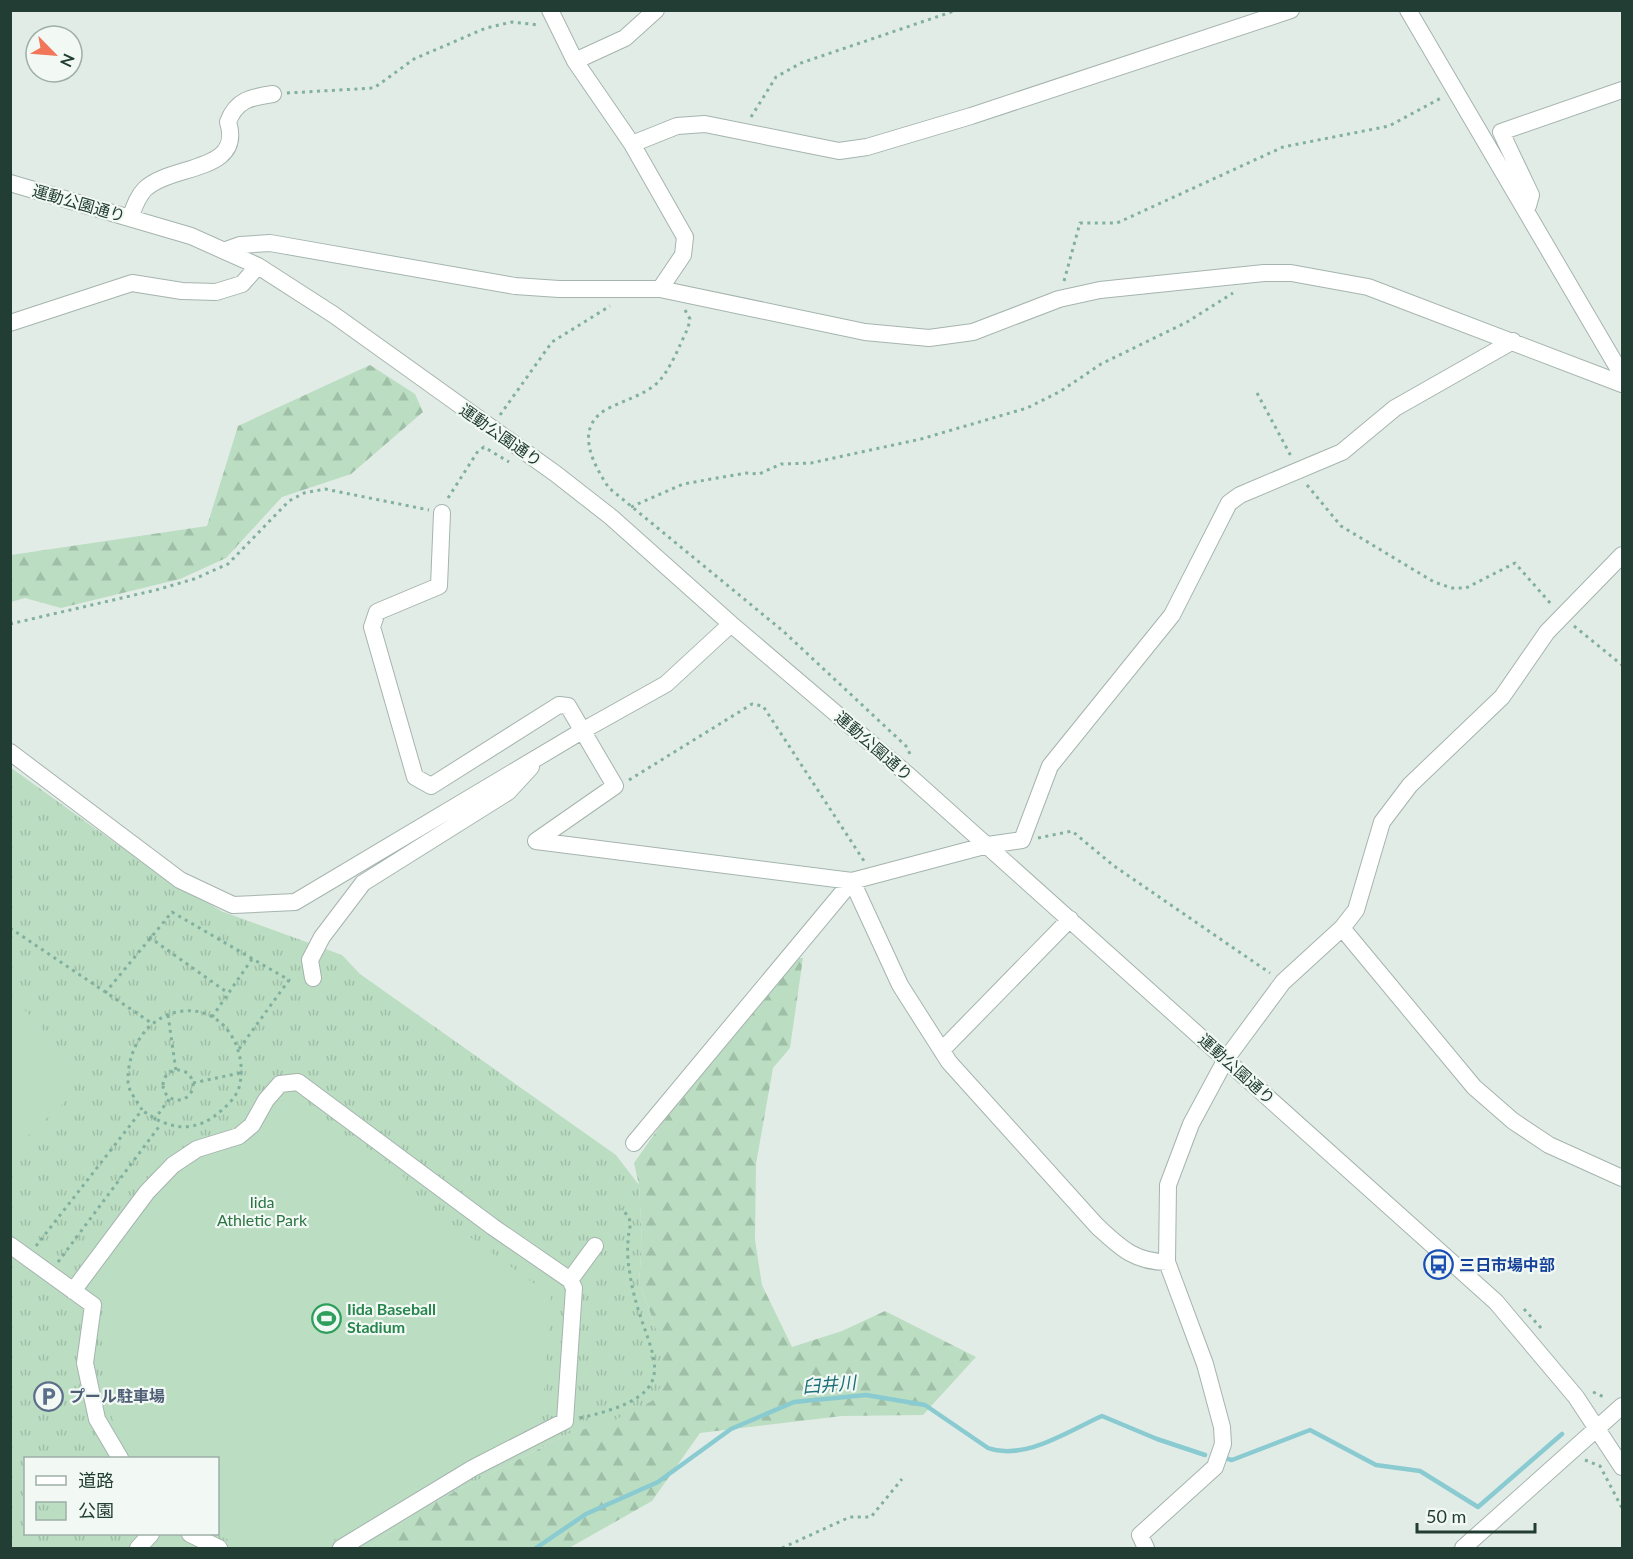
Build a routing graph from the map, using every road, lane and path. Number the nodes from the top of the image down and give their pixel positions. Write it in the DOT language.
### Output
graph roads {
  1 [pos="550,10"];
  2 [pos="656,10"];
  3 [pos="957,10"];
  4 [pos="1291,10"];
  5 [pos="1408,10"];
  6 [pos="564,37"];
  7 [pos="575,62"];
  8 [pos="1456,90"];
  9 [pos="1623,90"];
  10 [pos="273,94"];
  11 [pos="743,132"];
  12 [pos="632,144"];
  13 [pos="10,183"];
  14 [pos="1527,209"];
  15 [pos="130,218"];
  16 [pos="226,250"];
  17 [pos="258,266"];
  18 [pos="637,289"];
  19 [pos="660,289"];
  20 [pos="1235,291"];
  21 [pos="1059,299"];
  22 [pos="10,323"];
  23 [pos="1513,341"];
  24 [pos="1623,375"];
  25 [pos="1623,384"];
  26 [pos="1257,393"];
  27 [pos="492,429"];
  28 [pos="510,463"];
  29 [pos="1298,470"];
  30 [pos="632,507"];
  31 [pos="442,513"];
  32 [pos="1623,555"];
  33 [pos="1562,616"];
  34 [pos="10,624"];
  35 [pos="731,624"];
  36 [pos="1623,665"];
  37 [pos="582,731"];
  38 [pos="10,752"];
  39 [pos="542,755"];
  40 [pos="907,774"];
  41 [pos="615,786"];
  42 [pos="1022,840"];
  43 [pos="987,845"];
  44 [pos="873,876"];
  45 [pos="852,881"];
  46 [pos="1070,919"];
  47 [pos="10,928"];
  48 [pos="1342,928"];
  49 [pos="148,937"];
  50 [pos="253,959"];
  51 [pos="314,978"];
  52 [pos="1283,982"];
  53 [pos="105,993"];
  54 [pos="228,993"];
  55 [pos="168,1015"];
  56 [pos="212,1017"];
  57 [pos="153,1024"];
  58 [pos="238,1050"];
  59 [pos="942,1050"];
  60 [pos="1226,1059"];
  61 [pos="176,1071"];
  62 [pos="240,1073"];
  63 [pos="193,1083"];
  64 [pos="170,1098"];
  65 [pos="142,1110"];
  66 [pos="154,1120"];
  67 [pos="161,1124"];
  68 [pos="634,1143"];
  69 [pos="1623,1178"];
  70 [pos="621,1209"];
  71 [pos="10,1245"];
  72 [pos="595,1246"];
  73 [pos="27,1257"];
  74 [pos="1167,1262"];
  75 [pos="49,1273"];
  76 [pos="570,1280"];
  77 [pos="74,1291"];
  78 [pos="1623,1406"];
  79 [pos="566,1421"];
  80 [pos="1598,1430"];
  81 [pos="119,1457"];
  82 [pos="1586,1460"];
  83 [pos="1623,1467"];
  84 [pos="902,1479"];
  85 [pos="1623,1508"];
  86 [pos="149,1535"];
  87 [pos="194,1535"];
  88 [pos="138,1548"];
  89 [pos="219,1548"];
  90 [pos="341,1548"];
  91 [pos="783,1548"];
  92 [pos="1146,1548"];
  93 [pos="1463,1548"];
  1 -- 6 [label="street"];
  2 -- 7 [label="street"];
  3 -- 11 [label="path"];
  4 -- 11 [label="street"];
  5 -- 8 [label="street"];
  6 -- 7 [label="street"];
  6 -- 10 [label="path"];
  7 -- 12 [label="street"];
  8 -- 14 [label="street"];
  8 -- 21 [label="path"];
  9 -- 14 [label="street"];
  10 -- 15 [label="street"];
  11 -- 12 [label="street"];
  12 -- 19 [label="street"];
  13 -- 15 [label="street, 運動公園通り"];
  14 -- 24 [label="street"];
  15 -- 16 [label="street, 運動公園通り"];
  16 -- 17 [label="street, 運動公園通り"];
  16 -- 18 [label="street"];
  17 -- 22 [label="street"];
  17 -- 27 [label="street, 運動公園通り"];
  18 -- 19 [label="street"];
  18 -- 27 [label="path"];
  19 -- 21 [label="street"];
  19 -- 30 [label="path"];
  20 -- 30 [label="path"];
  21 -- 23 [label="street"];
  23 -- 25 [label="street"];
  23 -- 29 [label="street"];
  26 -- 29 [label="path"];
  27 -- 35 [label="street, 運動公園通り"];
  28 -- 31 [label="path"];
  29 -- 33 [label="path"];
  29 -- 42 [label="street"];
  30 -- 40 [label="path"];
  31 -- 34 [label="path"];
  31 -- 37 [label="street"];
  32 -- 33 [label="street"];
  33 -- 36 [label="path"];
  33 -- 48 [label="street"];
  35 -- 37 [label="street"];
  35 -- 40 [label="street, 運動公園通り"];
  37 -- 39 [label="street"];
  37 -- 41 [label="street"];
  38 -- 39 [label="street"];
  39 -- 51 [label="street"];
  40 -- 43 [label="street, 運動公園通り"];
  41 -- 44 [label="path"];
  41 -- 45 [label="street"];
  42 -- 43 [label="street"];
  42 -- 52 [label="path"];
  43 -- 44 [label="street"];
  43 -- 46 [label="street, 運動公園通り"];
  44 -- 45 [label="street"];
  45 -- 59 [label="street"];
  45 -- 68 [label="street"];
  46 -- 59 [label="street"];
  46 -- 60 [label="street, 運動公園通り"];
  47 -- 53 [label="path"];
  48 -- 52 [label="street"];
  48 -- 69 [label="street"];
  49 -- 50 [label="path"];
  49 -- 53 [label="path"];
  49 -- 54 [label="path"];
  50 -- 54 [label="path"];
  50 -- 58 [label="path"];
  52 -- 60 [label="street"];
  53 -- 57 [label="path"];
  54 -- 56 [label="path"];
  55 -- 56 [label="path"];
  55 -- 57 [label="path"];
  55 -- 61 [label="path"];
  56 -- 58 [label="path"];
  57 -- 65 [label="path"];
  58 -- 62 [label="path"];
  59 -- 74 [label="street"];
  60 -- 74 [label="street"];
  60 -- 80 [label="street, 運動公園通り"];
  61 -- 63 [label="path"];
  61 -- 64 [label="path"];
  62 -- 63 [label="path"];
  62 -- 67 [label="path"];
  63 -- 64 [label="path"];
  64 -- 66 [label="path"];
  65 -- 66 [label="path"];
  65 -- 73 [label="path"];
  66 -- 67 [label="path"];
  67 -- 75 [label="path"];
  70 -- 79 [label="path"];
  71 -- 73 [label="street"];
  72 -- 76 [label="street"];
  73 -- 75 [label="street"];
  74 -- 92 [label="street"];
  75 -- 77 [label="street"];
  76 -- 77 [label="street"];
  76 -- 79 [label="street"];
  77 -- 81 [label="street"];
  78 -- 80 [label="street"];
  79 -- 90 [label="street"];
  80 -- 83 [label="street, 運動公園通り"];
  80 -- 93 [label="street"];
  82 -- 85 [label="path"];
  84 -- 91 [label="path"];
  86 -- 88 [label="street"];
  87 -- 89 [label="street"];
}
